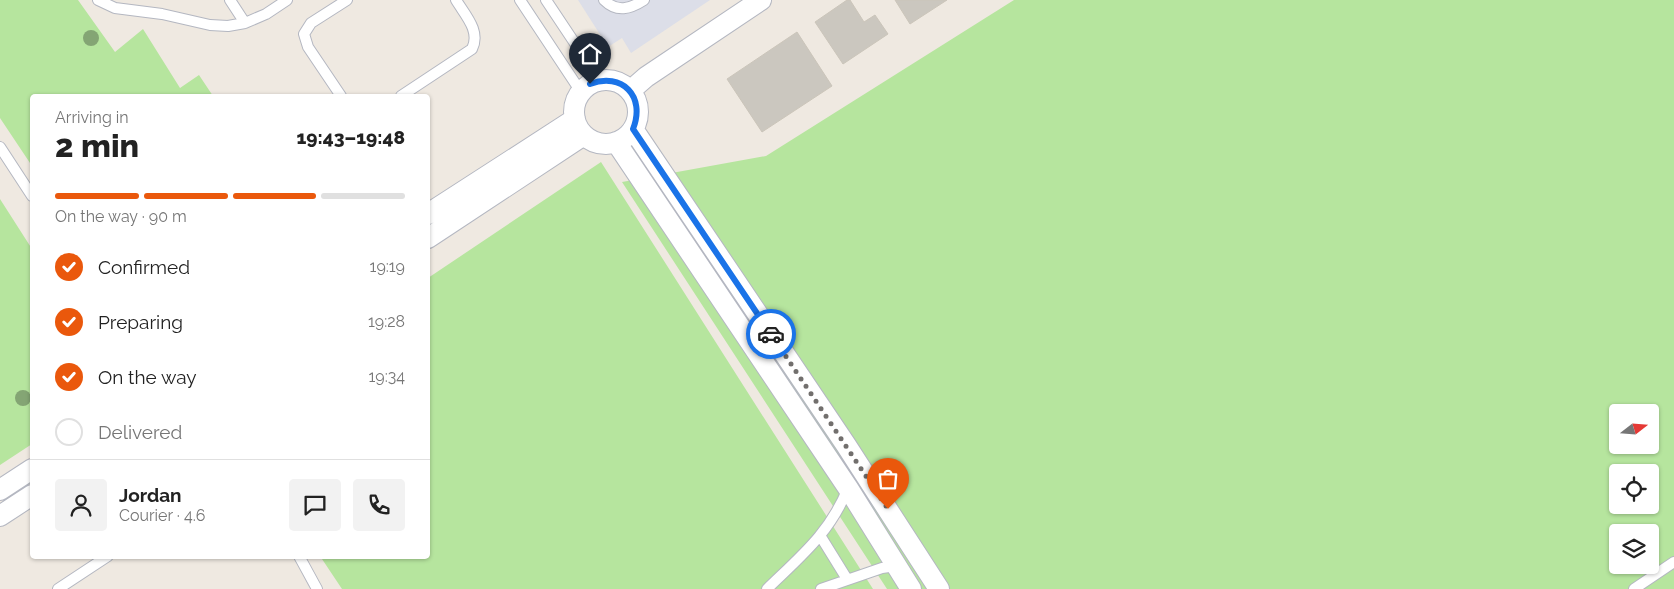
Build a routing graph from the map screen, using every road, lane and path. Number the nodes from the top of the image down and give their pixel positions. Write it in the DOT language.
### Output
graph roads {
  1 [pos="98,0"];
  2 [pos="230,0"];
  3 [pos="287,0"];
  4 [pos="346,0"];
  5 [pos="456,0"];
  6 [pos="520,0"];
  7 [pos="546,0"];
  8 [pos="604,0"];
  9 [pos="644,0"];
  10 [pos="761,0"];
  11 [pos="246,23"];
  12 [pos="600,81"];
  13 [pos="630,91"];
  14 [pos="581,92"];
  15 [pos="340,94"];
  16 [pos="404,94"];
  17 [pos="580,127"];
  18 [pos="633,129"];
  19 [pos="616,142"];
  20 [pos="0,147"];
  21 [pos="30,193"];
  22 [pos="430,213"];
  23 [pos="430,237"];
  24 [pos="30,470"];
  25 [pos="848,488"];
  26 [pos="0,490"];
  27 [pos="30,496"];
  28 [pos="0,516"];
  29 [pos="821,537"];
  30 [pos="103,559"];
  31 [pos="301,559"];
  32 [pos="1674,562"];
  33 [pos="896,566"];
  34 [pos="848,579"];
  35 [pos="58,589"];
  36 [pos="317,589"];
  37 [pos="767,589"];
  38 [pos="821,589"];
  39 [pos="911,589"];
  40 [pos="939,589"];
  41 [pos="1634,589"];
  1 -- 11 [label="lane"];
  2 -- 11 [label="lane"];
  3 -- 11 [label="lane"];
  4 -- 15 [label="lane"];
  5 -- 16 [label="lane"];
  6 -- 14 [label="lane"];
  7 -- 12 [label="lane"];
  8 -- 9 [label="lane"];
  10 -- 13 [label="street"];
  12 -- 13 [label="street"];
  12 -- 14 [label="street"];
  13 -- 18 [label="street"];
  14 -- 17 [label="street"];
  17 -- 19 [label="street"];
  17 -- 22 [label="street"];
  17 -- 23 [label="street"];
  18 -- 19 [label="street"];
  18 -- 40 [label="street"];
  19 -- 25 [label="street"];
  20 -- 21 [label="lane"];
  24 -- 26 [label="street"];
  25 -- 29 [label="lane"];
  25 -- 33 [label="street"];
  27 -- 28 [label="street"];
  29 -- 34 [label="lane"];
  29 -- 37 [label="lane"];
  30 -- 35 [label="lane"];
  31 -- 36 [label="lane"];
  32 -- 41 [label="lane"];
  33 -- 34 [label="lane"];
  33 -- 39 [label="street"];
  34 -- 38 [label="lane"];
}
